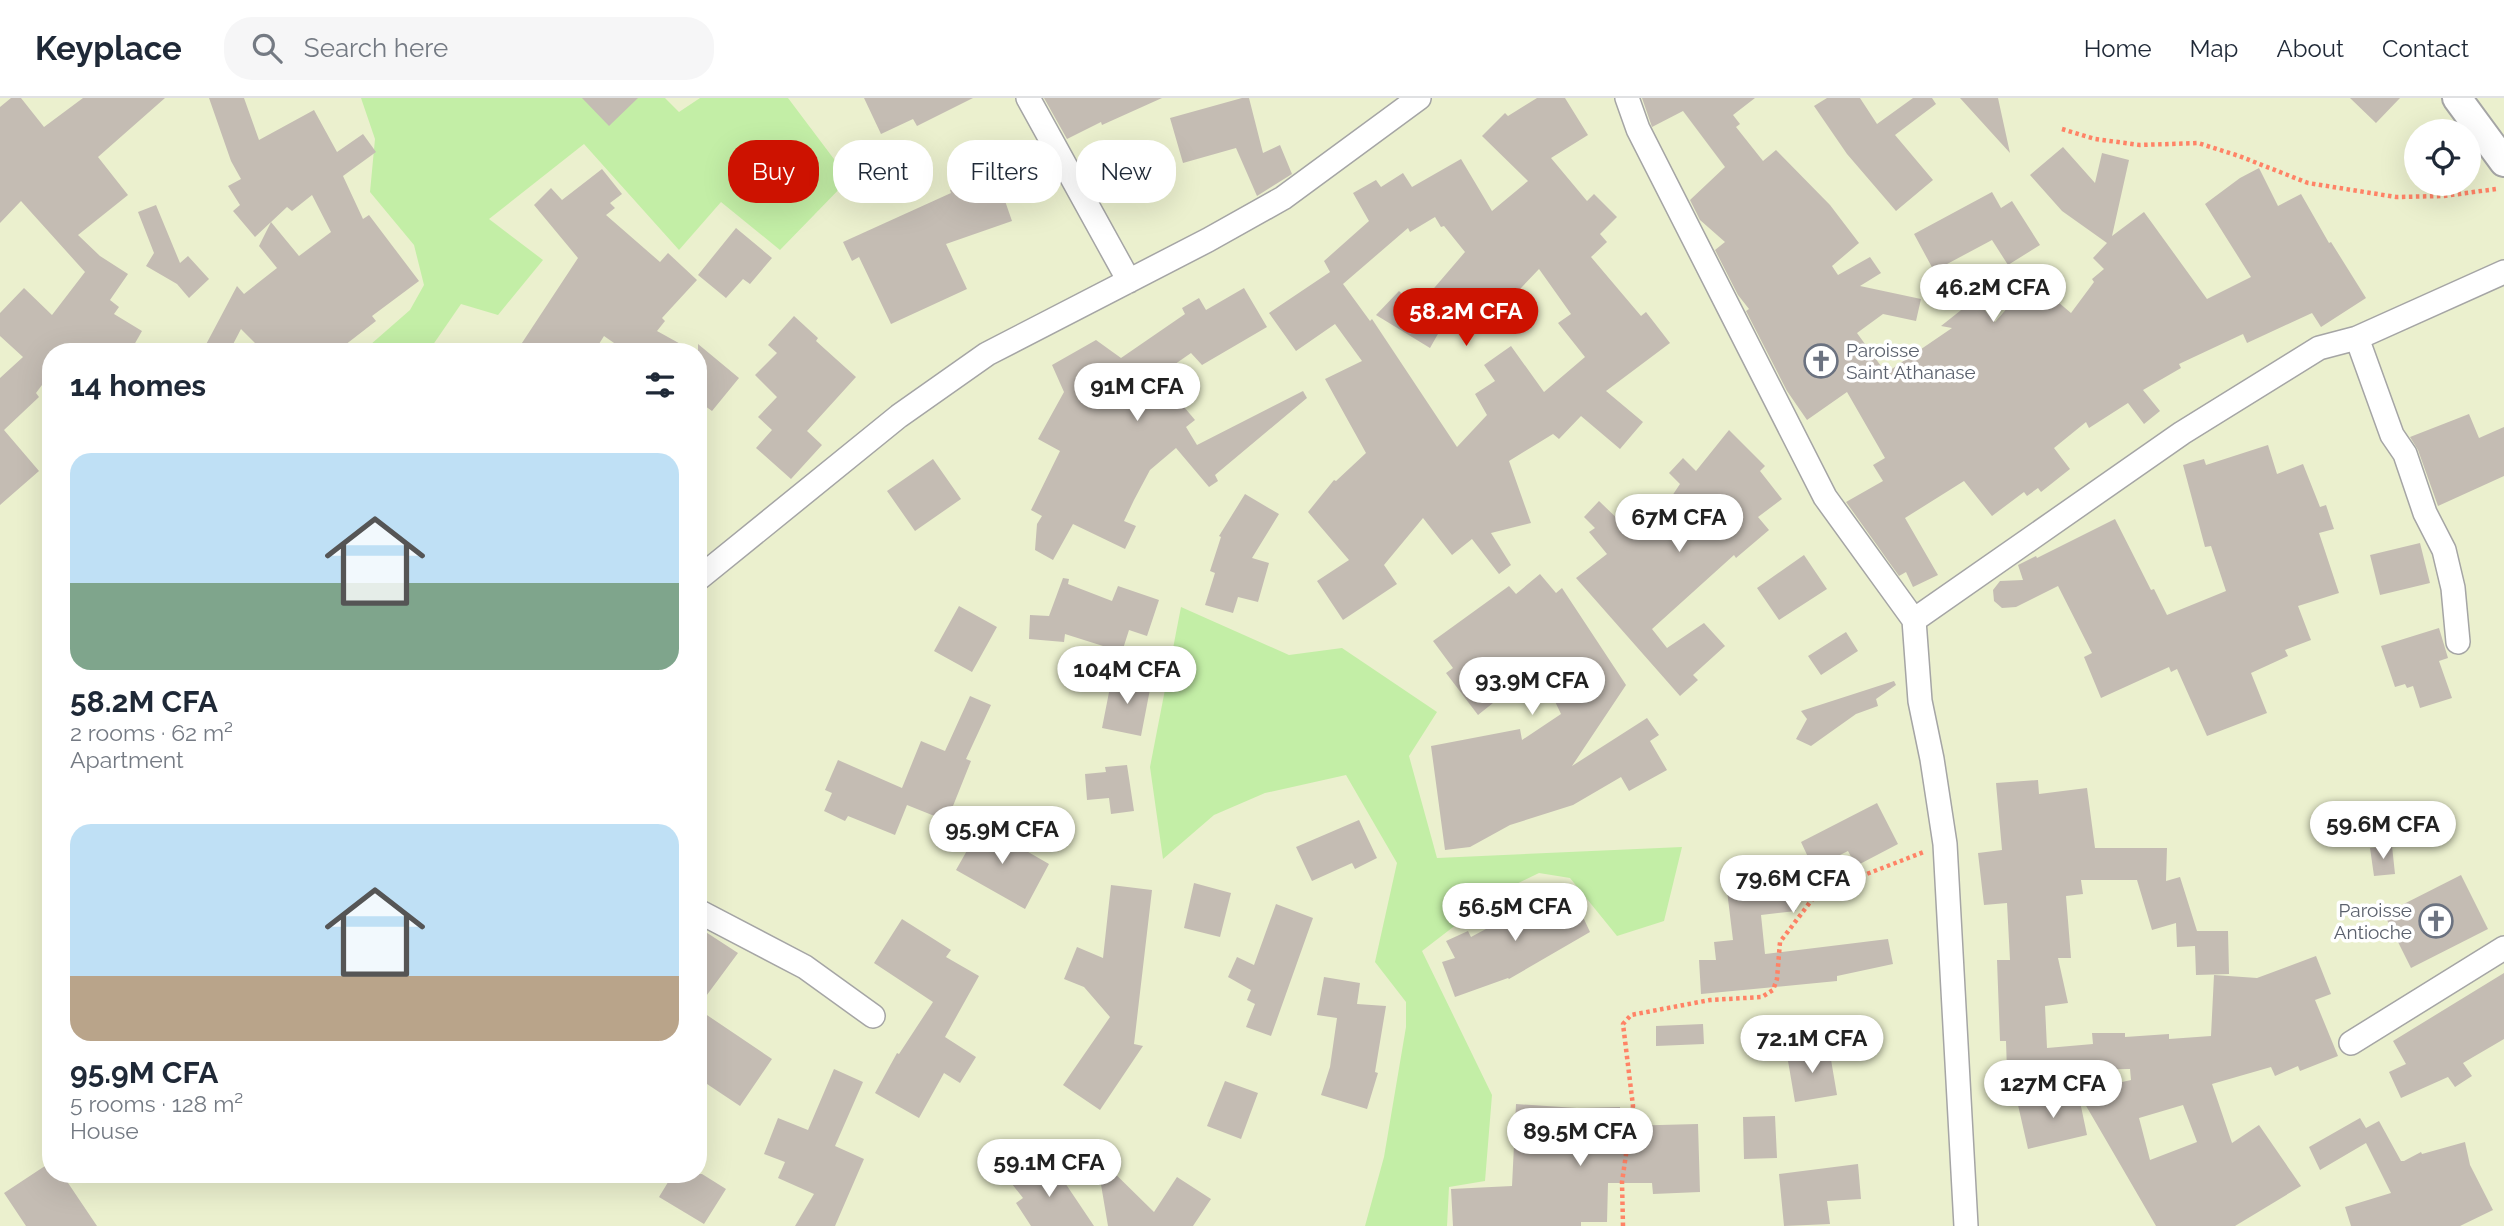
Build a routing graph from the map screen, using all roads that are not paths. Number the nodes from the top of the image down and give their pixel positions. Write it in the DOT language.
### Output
graph roads {
  1 [pos="1028,98"];
  2 [pos="1419,98"];
  3 [pos="1628,98"];
  4 [pos="2457,98"];
  5 [pos="2504,162"];
  6 [pos="2504,272"];
  7 [pos="1129,281"];
  8 [pos="2357,338"];
  9 [pos="707,572"];
  10 [pos="1914,620"];
  11 [pos="2458,642"];
  12 [pos="707,916"];
  13 [pos="2504,948"];
  14 [pos="873,1016"];
  15 [pos="2351,1043"];
  16 [pos="1966,1226"];
  1 -- 7 [label="street"];
  2 -- 7 [label="street"];
  3 -- 10 [label="street"];
  4 -- 5 [label="street"];
  6 -- 8 [label="street"];
  7 -- 9 [label="street"];
  8 -- 10 [label="street"];
  8 -- 11 [label="street"];
  10 -- 16 [label="street"];
  12 -- 14 [label="street"];
  13 -- 15 [label="street"];
}
